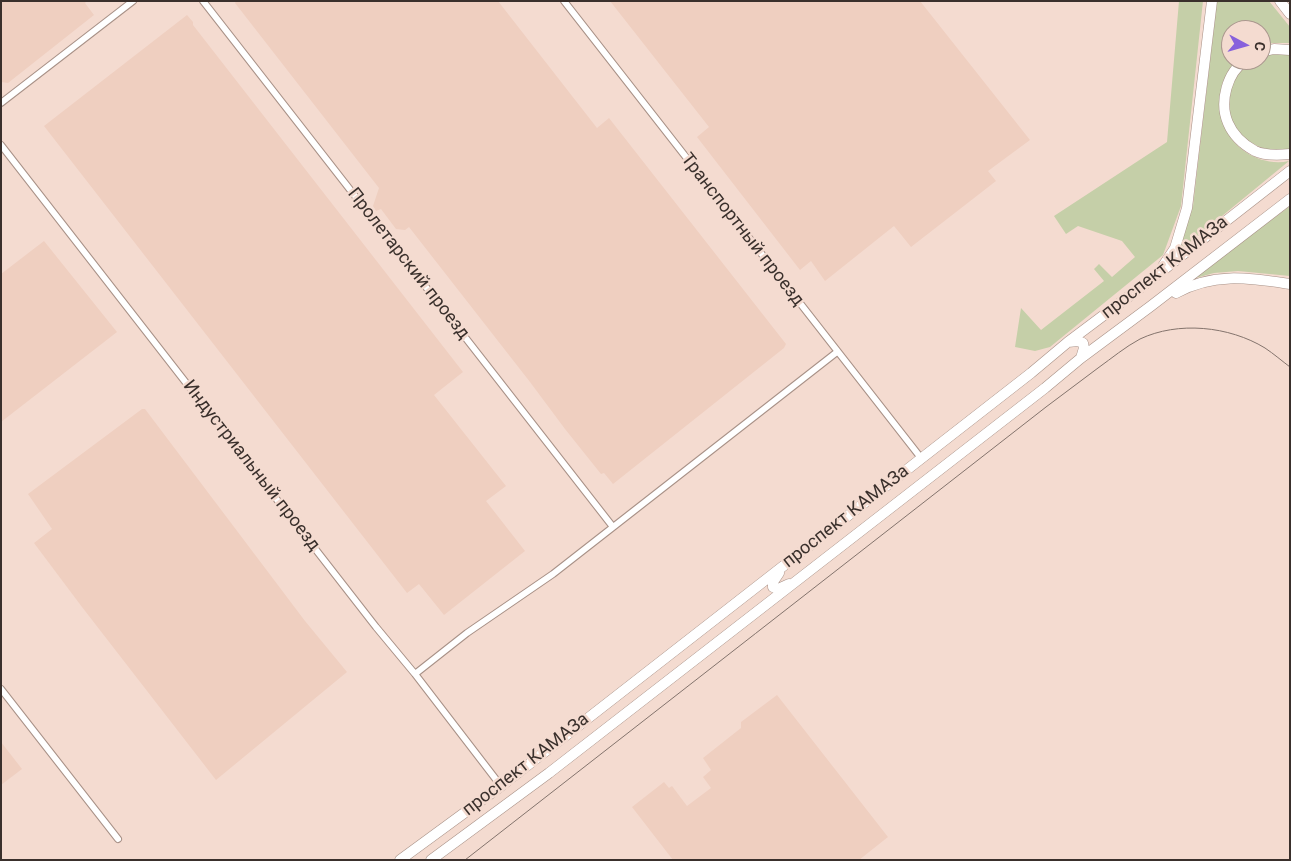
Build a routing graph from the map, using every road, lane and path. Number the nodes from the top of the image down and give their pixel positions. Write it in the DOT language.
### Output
graph roads {
  1 [pos="133,1"];
  2 [pos="203,1"];
  3 [pos="564,1"];
  4 [pos="1212,1"];
  5 [pos="1280,1"];
  6 [pos="1290,14"];
  7 [pos="1271,50"];
  8 [pos="1290,50"];
  9 [pos="1236,70"];
  10 [pos="1,104"];
  11 [pos="1,145"];
  12 [pos="1290,154"];
  13 [pos="1290,171"];
  14 [pos="1290,199"];
  15 [pos="1290,284"];
  16 [pos="1144,285"];
  17 [pos="1151,306"];
  18 [pos="1068,342"];
  19 [pos="837,352"];
  20 [pos="1081,358"];
  21 [pos="921,458"];
  22 [pos="613,527"];
  23 [pos="786,564"];
  24 [pos="796,581"];
  25 [pos="416,674"];
  26 [pos="1,689"];
  27 [pos="500,786"];
  28 [pos="118,839"];
  29 [pos="404,858"];
  30 [pos="431,860"];
  1 -- 10 [label="street"];
  2 -- 22 [label="street, Пролетарский проезд"];
  3 -- 19 [label="street, Транспортный проезд"];
  4 -- 16 [label="main road"];
  5 -- 6 [label="main road"];
  7 -- 8 [label="main road"];
  9 -- 12 [label="main road"];
  11 -- 25 [label="street, Индустриальный проезд"];
  13 -- 16 [label="main road, проспект КАМАЗа"];
  14 -- 17 [label="main road, проспект КАМАЗа"];
  15 -- 17 [label="main road"];
  16 -- 18 [label="main road, проспект КАМАЗа"];
  17 -- 20 [label="main road, проспект КАМАЗа"];
  18 -- 20 [label="main road"];
  18 -- 21 [label="main road, проспект КАМАЗа"];
  19 -- 21 [label="street, Транспортный проезд"];
  19 -- 22 [label="street"];
  20 -- 24 [label="main road, проспект КАМАЗа"];
  21 -- 23 [label="main road, проспект КАМАЗа"];
  22 -- 25 [label="street"];
  23 -- 24 [label="main road"];
  23 -- 27 [label="main road, проспект КАМАЗа"];
  24 -- 30 [label="main road, проспект КАМАЗа"];
  25 -- 27 [label="street, Индустриальный проезд"];
  26 -- 28 [label="street"];
  27 -- 29 [label="main road, проспект КАМАЗа"];
}
